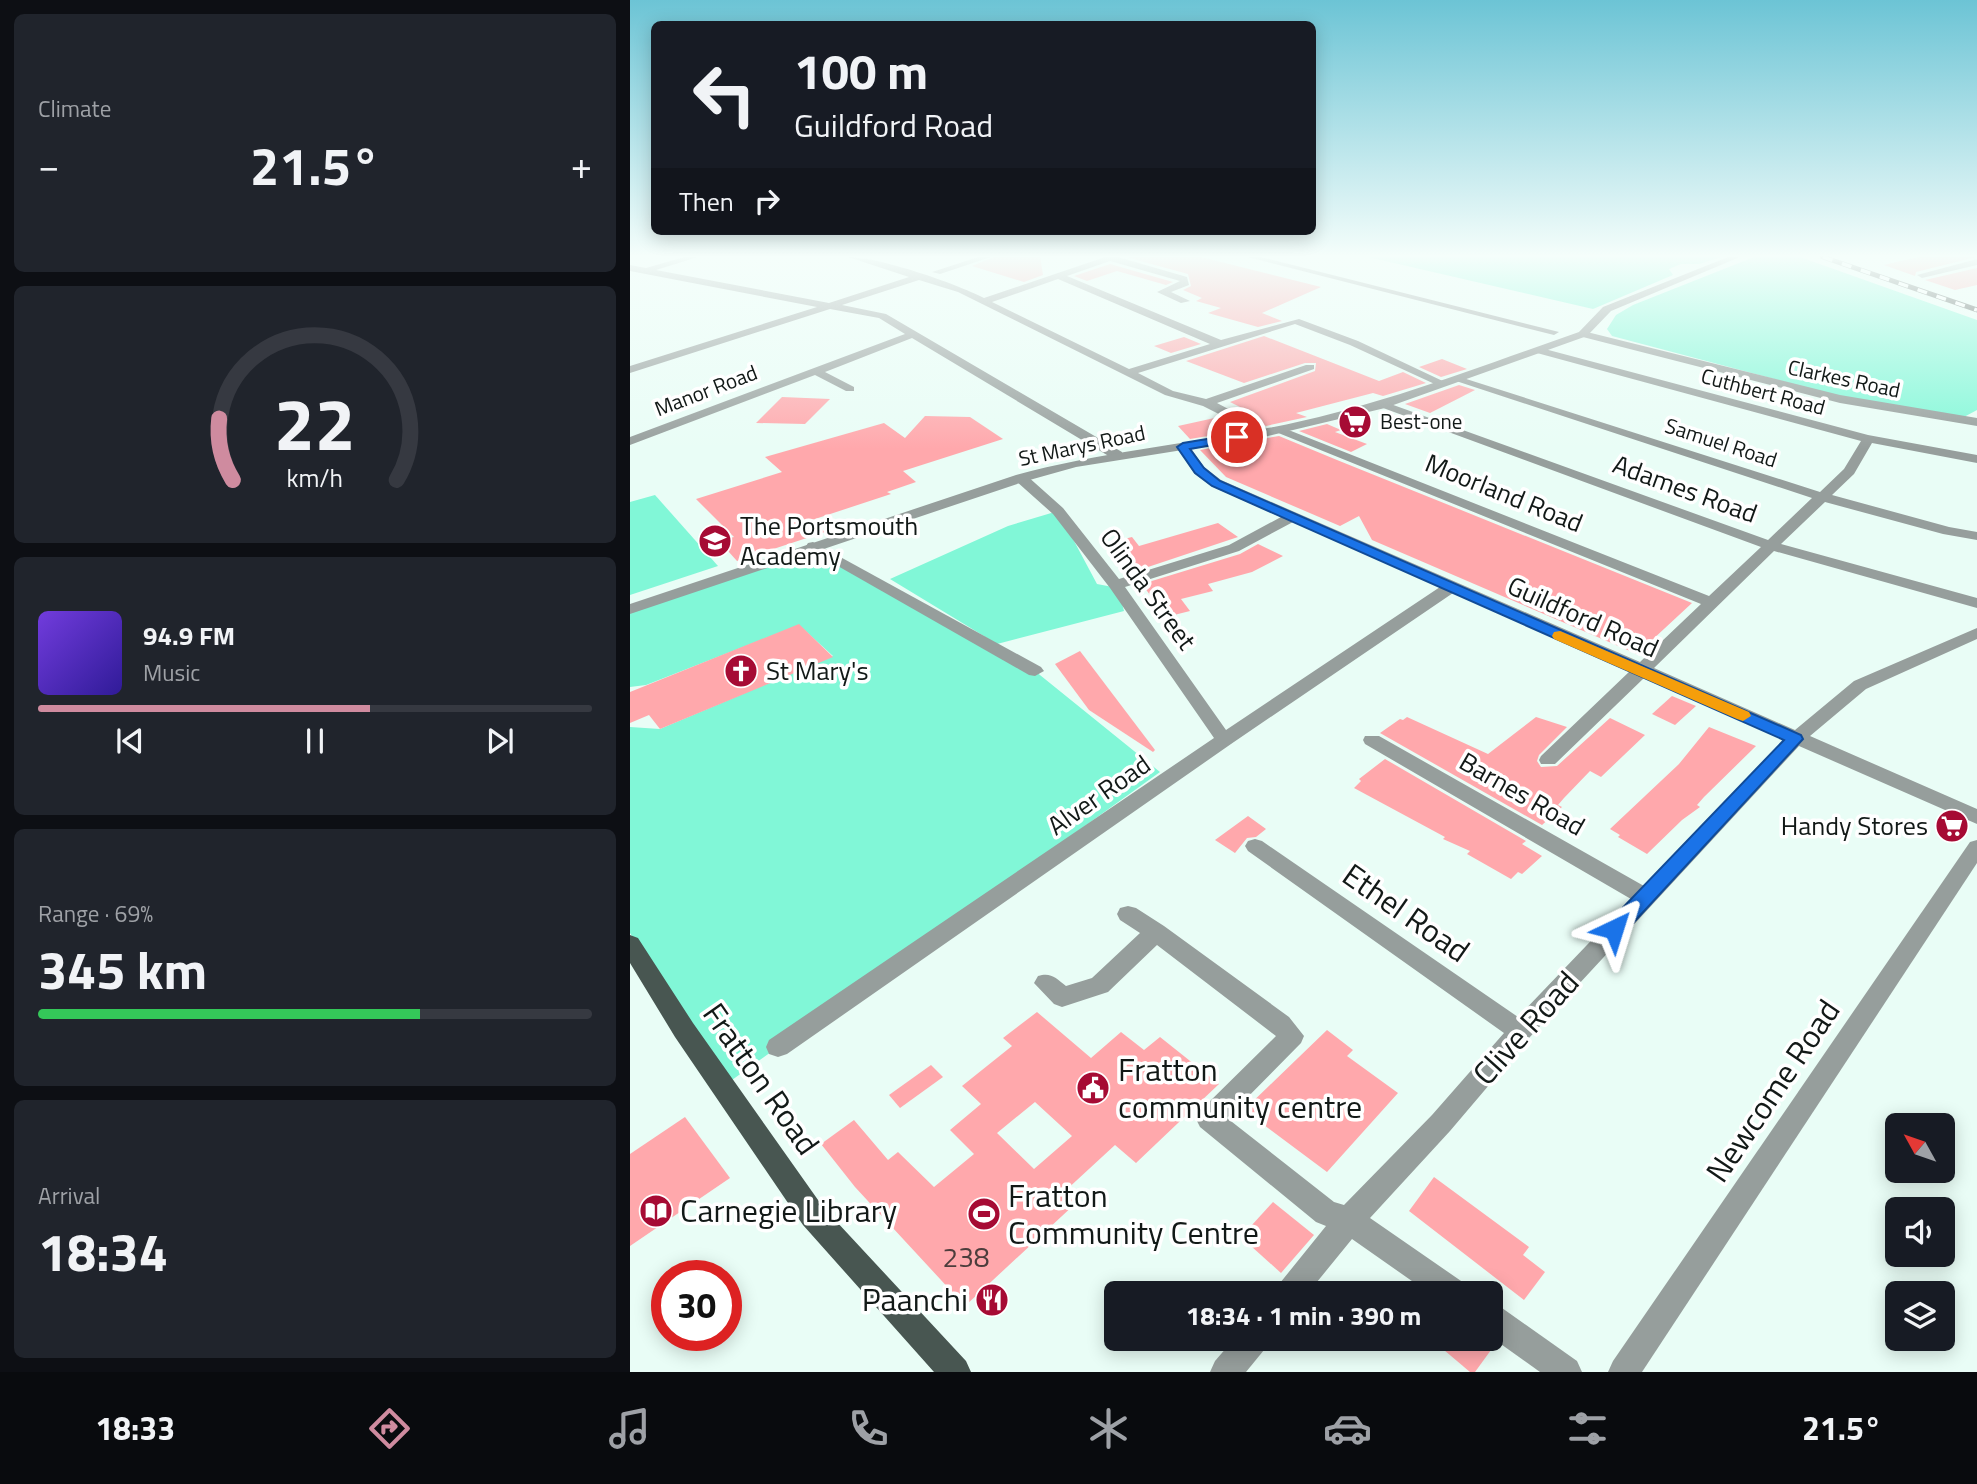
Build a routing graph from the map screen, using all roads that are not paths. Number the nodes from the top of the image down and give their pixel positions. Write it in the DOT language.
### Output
graph roads {
  1 [pos="782,321"];
  2 [pos="890,321"];
  3 [pos="1025,321"];
  4 [pos="1164,321"];
  5 [pos="1294,321"];
  6 [pos="1294,321"];
  7 [pos="1510,321"];
  8 [pos="1595,321"];
  9 [pos="1554,332"];
  10 [pos="914,334"];
  11 [pos="1583,334"];
  12 [pos="1218,344"];
  13 [pos="1541,351"];
  14 [pos="1310,367"];
  15 [pos="630,370"];
  16 [pos="815,371"];
  17 [pos="1130,372"];
  18 [pos="1449,382"];
  19 [pos="850,389"];
  20 [pos="1207,403"];
  21 [pos="1381,405"];
  22 [pos="1977,422"];
  23 [pos="1270,431"];
  24 [pos="1868,439"];
  25 [pos="630,440"];
  26 [pos="1183,447"];
  27 [pos="1118,455"];
  28 [pos="1977,459"];
  29 [pos="1021,478"];
  30 [pos="1822,497"];
  31 [pos="1290,517"];
  32 [pos="1977,536"];
  33 [pos="813,546"];
  34 [pos="1771,546"];
  35 [pos="1116,585"];
  36 [pos="1450,588"];
  37 [pos="1712,603"];
  38 [pos="1977,603"];
  39 [pos="630,609"];
  40 [pos="1977,633"];
  41 [pos="1640,670"];
  42 [pos="1035,671"];
  43 [pos="1795,739"];
  44 [pos="1224,740"];
  45 [pos="1372,740"];
  46 [pos="1548,760"];
  47 [pos="1977,817"];
  48 [pos="1255,846"];
  49 [pos="1977,847"];
  50 [pos="1644,896"];
  51 [pos="1128,914"];
  52 [pos="1156,932"];
  53 [pos="630,944"];
  54 [pos="1046,983"];
  55 [pos="1520,1031"];
  56 [pos="778,1047"];
  57 [pos="1349,1220"];
  58 [pos="1300,1281"];
  59 [pos="1437,1281"];
  60 [pos="1503,1327"];
  61 [pos="1243,1351"];
  62 [pos="955,1372"];
  63 [pos="1226,1372"];
  64 [pos="1566,1372"];
  65 [pos="1624,1372"];
  1 -- 15 [label="street"];
  2 -- 10 [label="street"];
  3 -- 17 [label="street, Moorland Road"];
  4 -- 12 [label="street"];
  5 -- 12 [label="street, Samuel Road"];
  6 -- 18 [label="street, Samuel Road"];
  7 -- 9 [label="street"];
  8 -- 11 [label="street, St Marys Road"];
  10 -- 16 [label="street, Manor Road"];
  10 -- 27 [label="street"];
  11 -- 13 [label="street, St Marys Road"];
  11 -- 22 [label="street, Clarkes Road"];
  12 -- 17 [label="street"];
  13 -- 18 [label="street, St Marys Road"];
  13 -- 24 [label="street, Cuthbert Road"];
  14 -- 20 [label="street"];
  16 -- 19 [label="street"];
  16 -- 25 [label="street, Manor Road"];
  17 -- 20 [label="street, Moorland Road"];
  18 -- 21 [label="street, St Marys Road"];
  18 -- 30 [label="street, Samuel Road"];
  20 -- 23 [label="street, Moorland Road"];
  21 -- 23 [label="street, St Marys Road"];
  21 -- 34 [label="street, Adames Road"];
  23 -- 26 [label="street, St Marys Road"];
  23 -- 37 [label="street, Moorland Road"];
  24 -- 28 [label="street, Cuthbert Road"];
  24 -- 30 [label="street"];
  26 -- 27 [label="street, St Marys Road"];
  26 -- 31 [label="street, Guildford Road"];
  27 -- 29 [label="street, St Marys Road"];
  29 -- 33 [label="street, St Marys Road"];
  29 -- 35 [label="street, Olinda Street"];
  30 -- 32 [label="street, Samuel Road"];
  30 -- 34 [label="street"];
  31 -- 35 [label="street"];
  31 -- 36 [label="street, Guildford Road"];
  33 -- 39 [label="street, St Marys Road"];
  33 -- 42 [label="street"];
  34 -- 37 [label="street"];
  34 -- 38 [label="street, Adames Road"];
  35 -- 44 [label="street, Olinda Street"];
  36 -- 41 [label="street, Guildford Road"];
  36 -- 44 [label="street, Alver Road"];
  37 -- 41 [label="street"];
  40 -- 43 [label="street, Clive Road"];
  41 -- 43 [label="street, Guildford Road"];
  41 -- 46 [label="street"];
  43 -- 47 [label="street, Guildford Road"];
  43 -- 50 [label="street, Clive Road"];
  44 -- 56 [label="street, Alver Road"];
  45 -- 50 [label="street, Barnes Road"];
  48 -- 55 [label="street, Ethel Road"];
  49 -- 65 [label="street, Newcome Road"];
  50 -- 55 [label="street, Clive Road"];
  51 -- 52 [label="street"];
  52 -- 54 [label="street"];
  52 -- 57 [label="street"];
  53 -- 62 [label="main road, Fratton Road"];
  55 -- 57 [label="street, Clive Road"];
  57 -- 58 [label="street, Clive Road"];
  57 -- 59 [label="street"];
  60 -- 64 [label="street"];
  61 -- 63 [label="street"];
}
